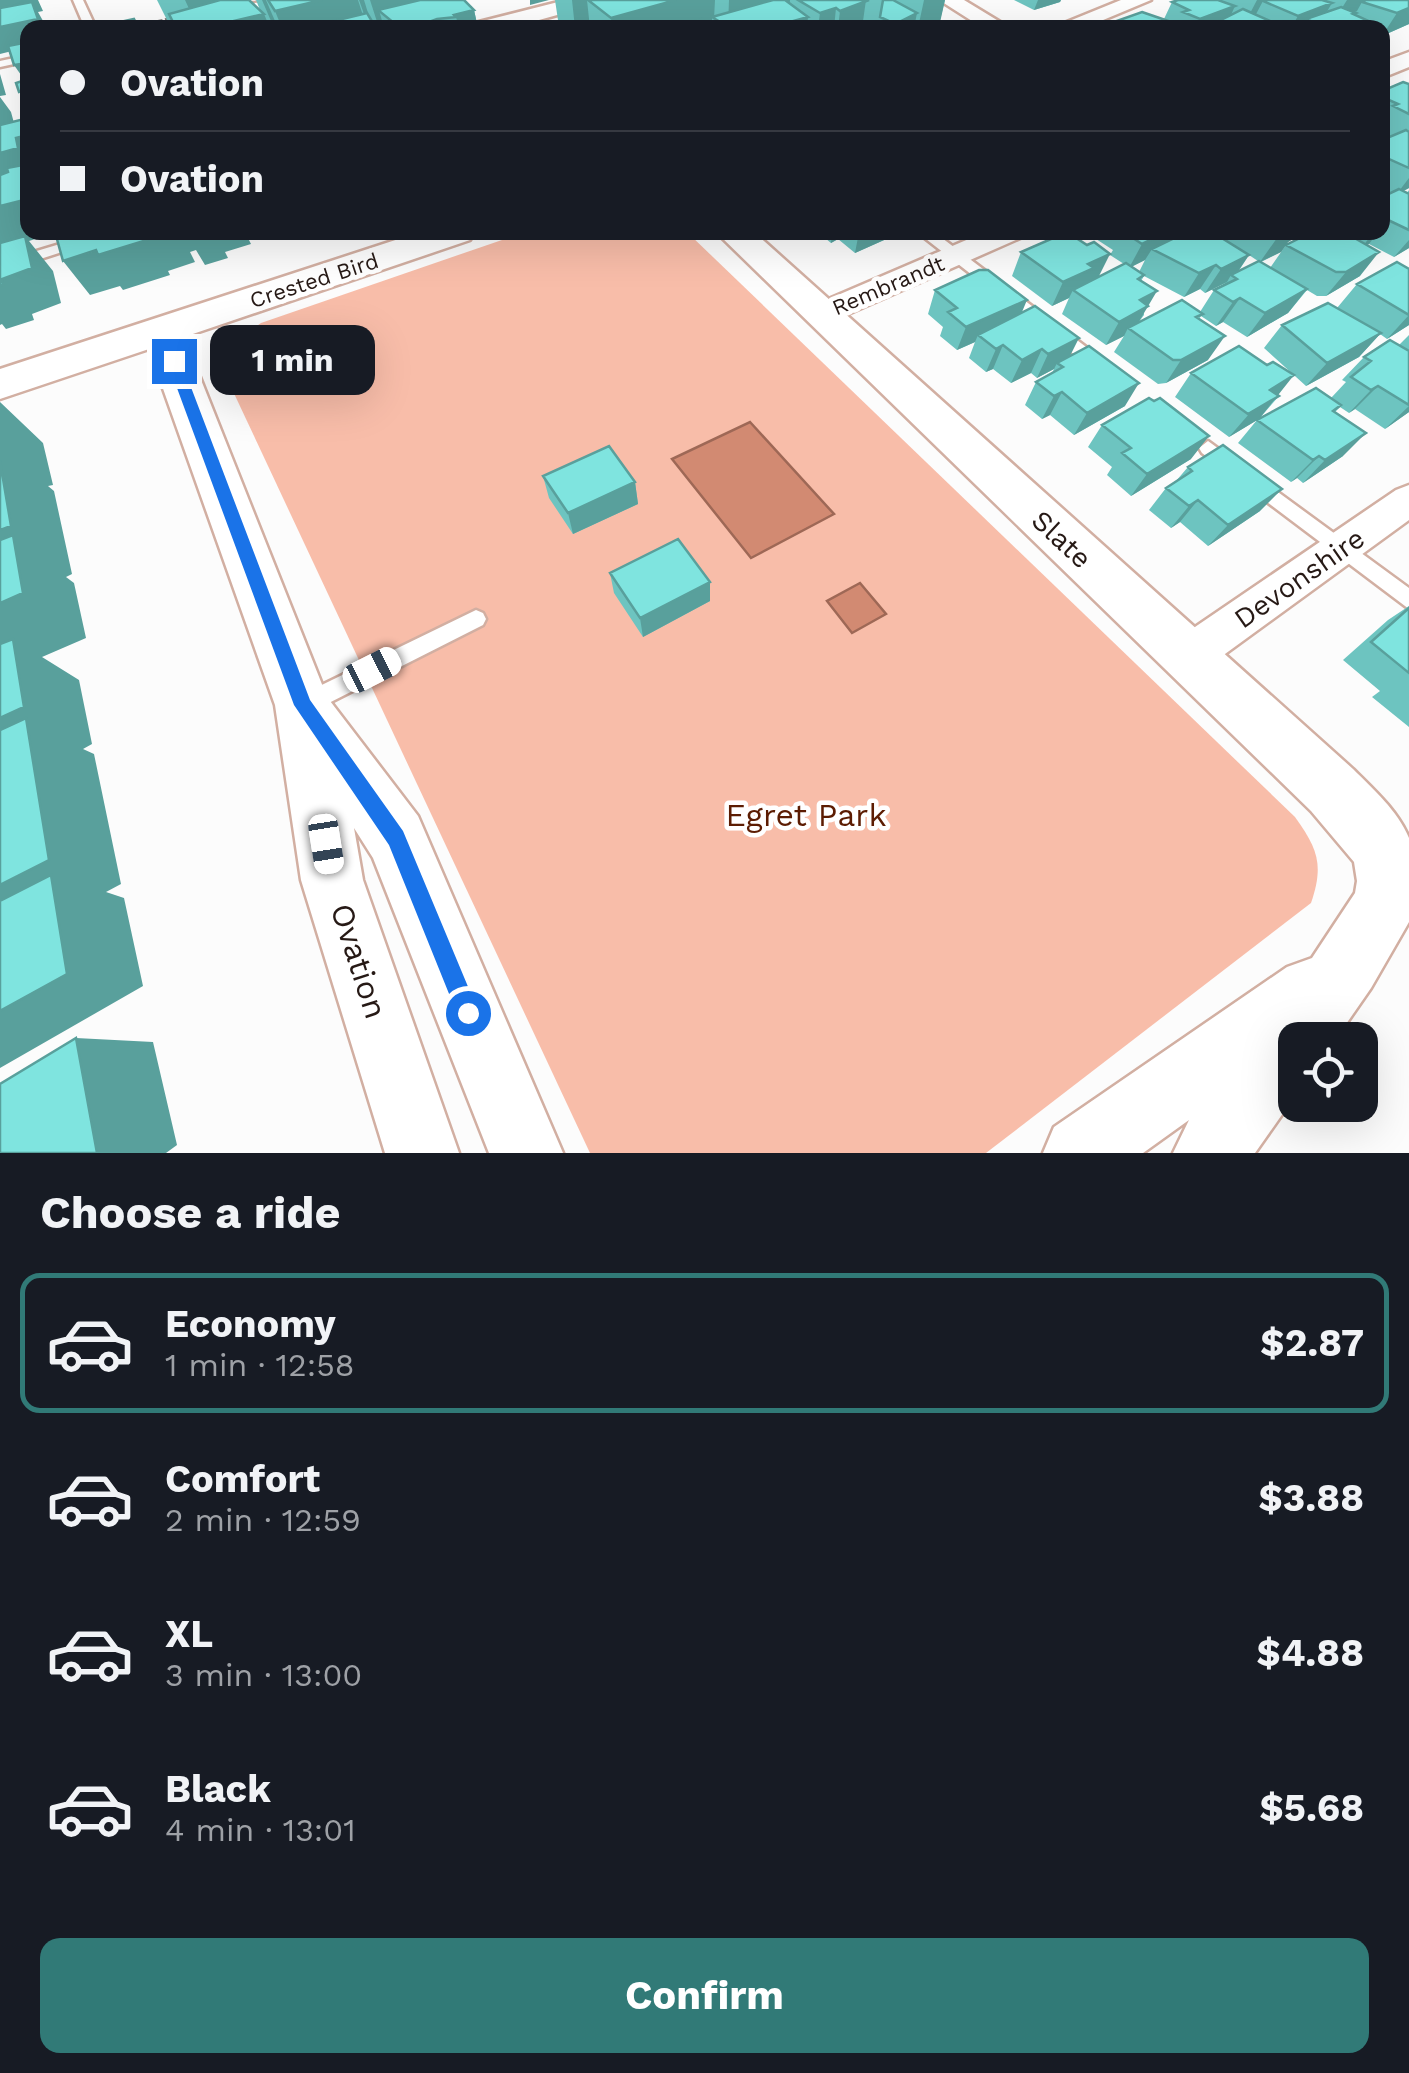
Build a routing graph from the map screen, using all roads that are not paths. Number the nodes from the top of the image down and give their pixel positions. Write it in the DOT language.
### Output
graph roads {
  1 [pos="203,0"];
  2 [pos="288,0"];
  3 [pos="479,0"];
  4 [pos="590,0"];
  5 [pos="949,0"];
  6 [pos="1142,0"];
  7 [pos="494,20"];
  8 [pos="520,20"];
  9 [pos="985,20"];
  10 [pos="1085,20"];
  11 [pos="90,240"];
  12 [pos="434,240"];
  13 [pos="742,240"];
  14 [pos="935,240"];
  15 [pos="992,240"];
  16 [pos="956,256"];
  17 [pos="0,267"];
  18 [pos="821,314"];
  19 [pos="162,330"];
  20 [pos="1100,366"];
  21 [pos="0,384"];
  22 [pos="1208,448"];
  23 [pos="1409,500"];
  24 [pos="1341,548"];
  25 [pos="1409,600"];
  26 [pos="476,618"];
  27 [pos="1188,656"];
  28 [pos="303,705"];
  29 [pos="1348,964"];
  30 [pos="422,1153"];
  31 [pos="526,1153"];
  32 [pos="1080,1153"];
  33 [pos="1210,1153"];
  1 -- 2 [label="street"];
  3 -- 7 [label="street"];
  4 -- 8 [label="street"];
  5 -- 9 [label="street"];
  6 -- 10 [label="street"];
  11 -- 17 [label="lane"];
  12 -- 19 [label="street, Crested Bird"];
  13 -- 18 [label="street, Slate"];
  14 -- 16 [label="lane"];
  15 -- 16 [label="street, Rembrandt"];
  16 -- 18 [label="street, Rembrandt"];
  16 -- 20 [label="lane"];
  18 -- 27 [label="street, Slate"];
  19 -- 21 [label="street, Crested Bird"];
  19 -- 28 [label="street, Ovation"];
  22 -- 24 [label="lane"];
  23 -- 24 [label="street, Devonshire"];
  24 -- 25 [label="lane"];
  24 -- 27 [label="street, Devonshire"];
  26 -- 28 [label="lane"];
  27 -- 29 [label="street, Slate"];
  28 -- 30 [label="street, Ovation"];
  28 -- 31 [label="street, Ovation"];
  29 -- 32 [label="street"];
  29 -- 33 [label="street"];
}
